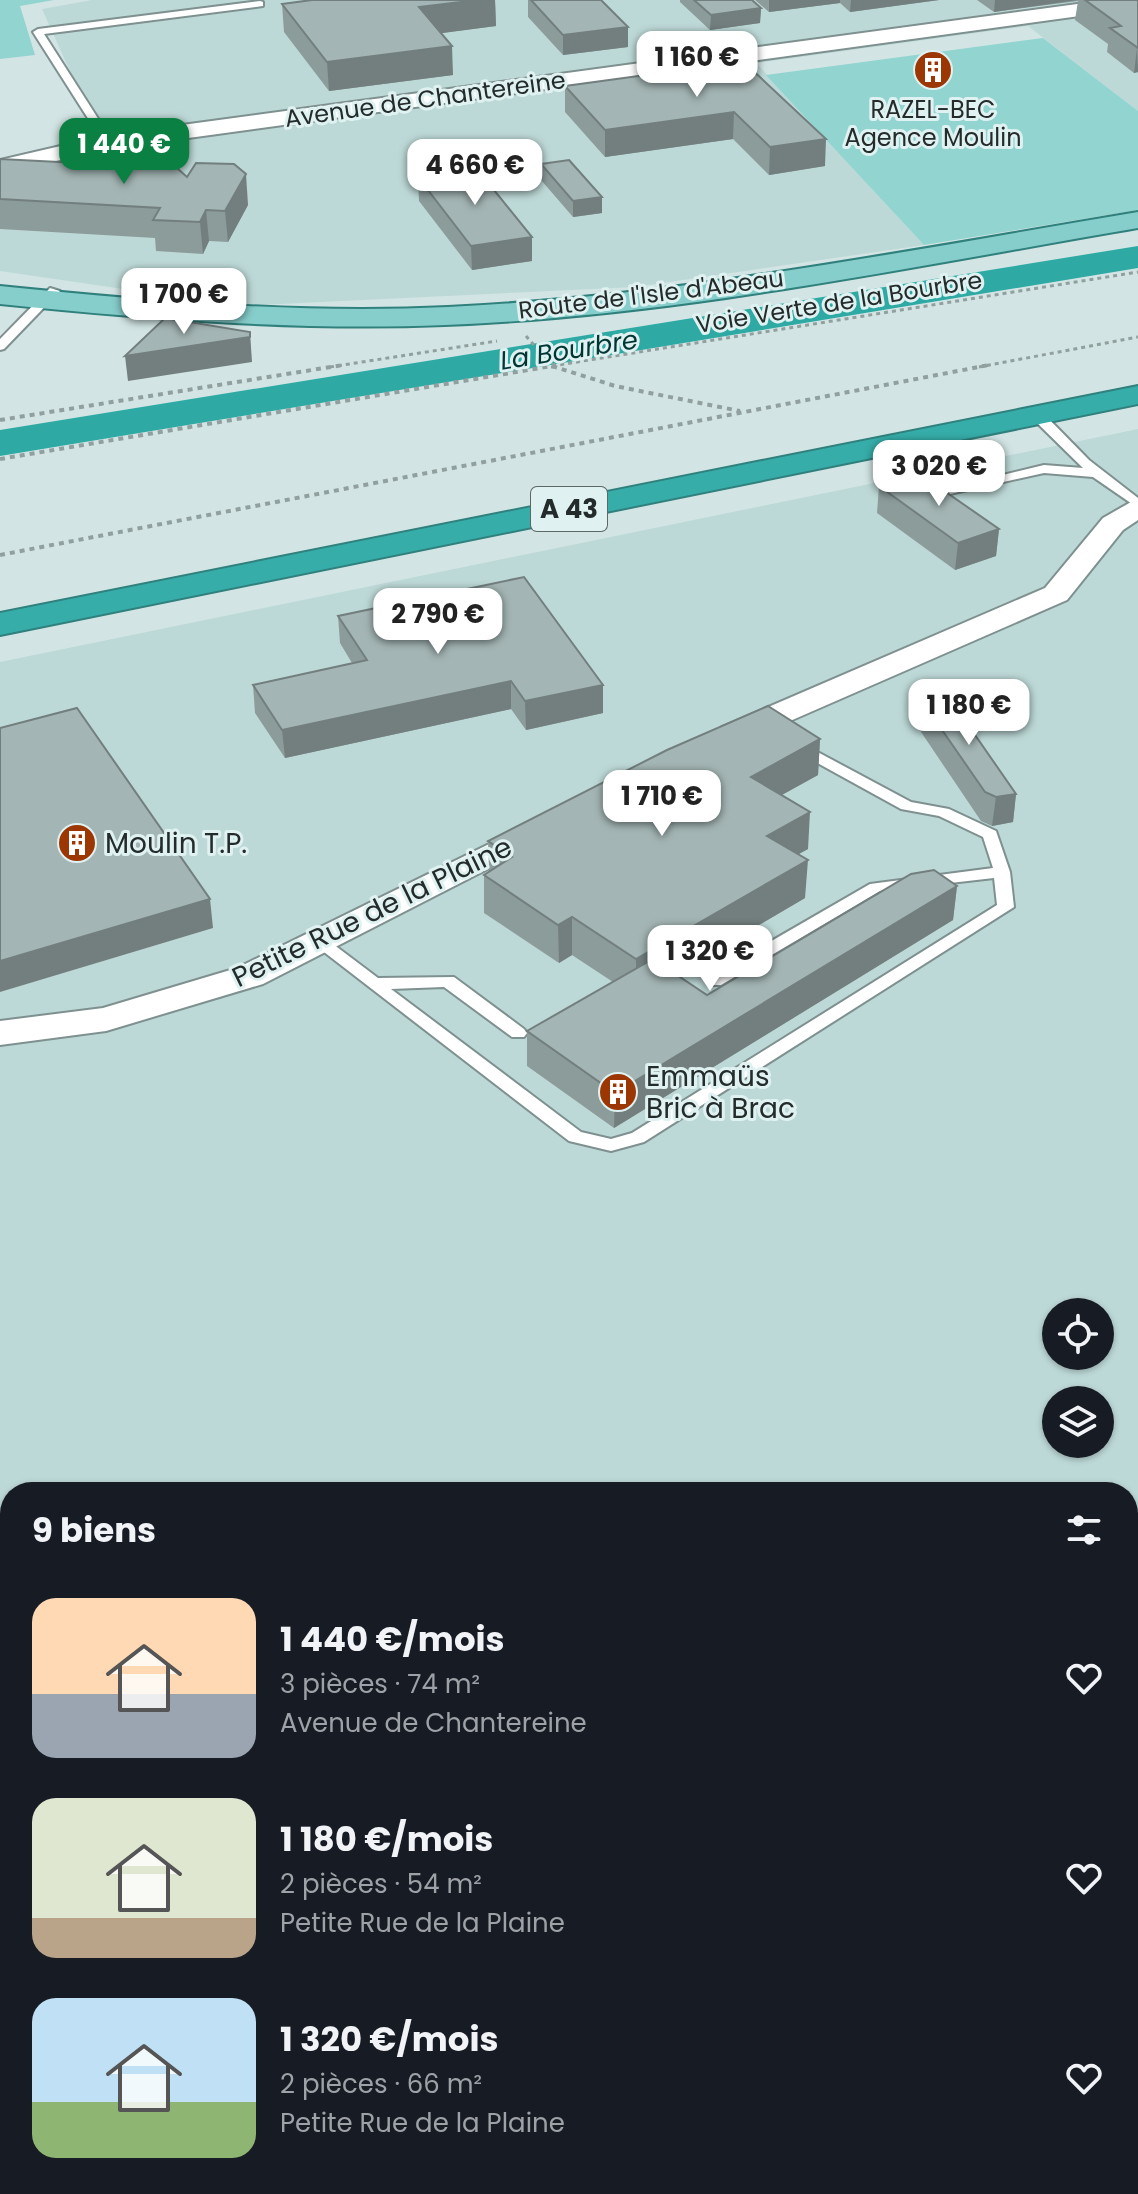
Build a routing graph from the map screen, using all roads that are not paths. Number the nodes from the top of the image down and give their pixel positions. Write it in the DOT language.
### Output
graph roads {
  1 [pos="1138,2"];
  2 [pos="260,4"];
  3 [pos="108,142"];
  4 [pos="0,167"];
  5 [pos="1138,220"];
  6 [pos="0,283"];
  7 [pos="0,295"];
  8 [pos="51,296"];
  9 [pos="0,346"];
  10 [pos="1138,370"];
  11 [pos="1138,395"];
  12 [pos="1037,415"];
  13 [pos="1093,473"];
  14 [pos="946,493"];
  15 [pos="1138,505"];
  16 [pos="0,594"];
  17 [pos="0,624"];
  18 [pos="763,722"];
  19 [pos="709,745"];
  20 [pos="569,814"];
  21 [pos="1002,872"];
  22 [pos="319,942"];
  23 [pos="715,981"];
  24 [pos="374,984"];
  25 [pos="0,1033"];
  26 [pos="518,1033"];
  1 -- 3 [label="street, Avenue de Chantereine"];
  2 -- 3 [label="lane"];
  3 -- 4 [label="street, Avenue de Chantereine"];
  5 -- 8 [label="main road, Route de l'Isle d'Abeau"];
  6 -- 8 [label="main road, Route de l'Isle d'Abeau"];
  7 -- 8 [label="main road, Route de l'Isle d'Abeau"];
  8 -- 9 [label="lane"];
  10 -- 16 [label="highway, A 43"];
  11 -- 12 [label="highway, A 43"];
  12 -- 13 [label="lane"];
  12 -- 17 [label="highway, A 43"];
  13 -- 14 [label="lane"];
  13 -- 15 [label="lane"];
  15 -- 18 [label="street"];
  18 -- 19 [label="street"];
  18 -- 21 [label="lane"];
  20 -- 22 [label="street, Petite Rue de la Plaine"];
  21 -- 23 [label="lane"];
  21 -- 24 [label="lane"];
  22 -- 24 [label="lane"];
  22 -- 25 [label="street, Petite Rue de la Plaine"];
  24 -- 26 [label="lane"];
}
